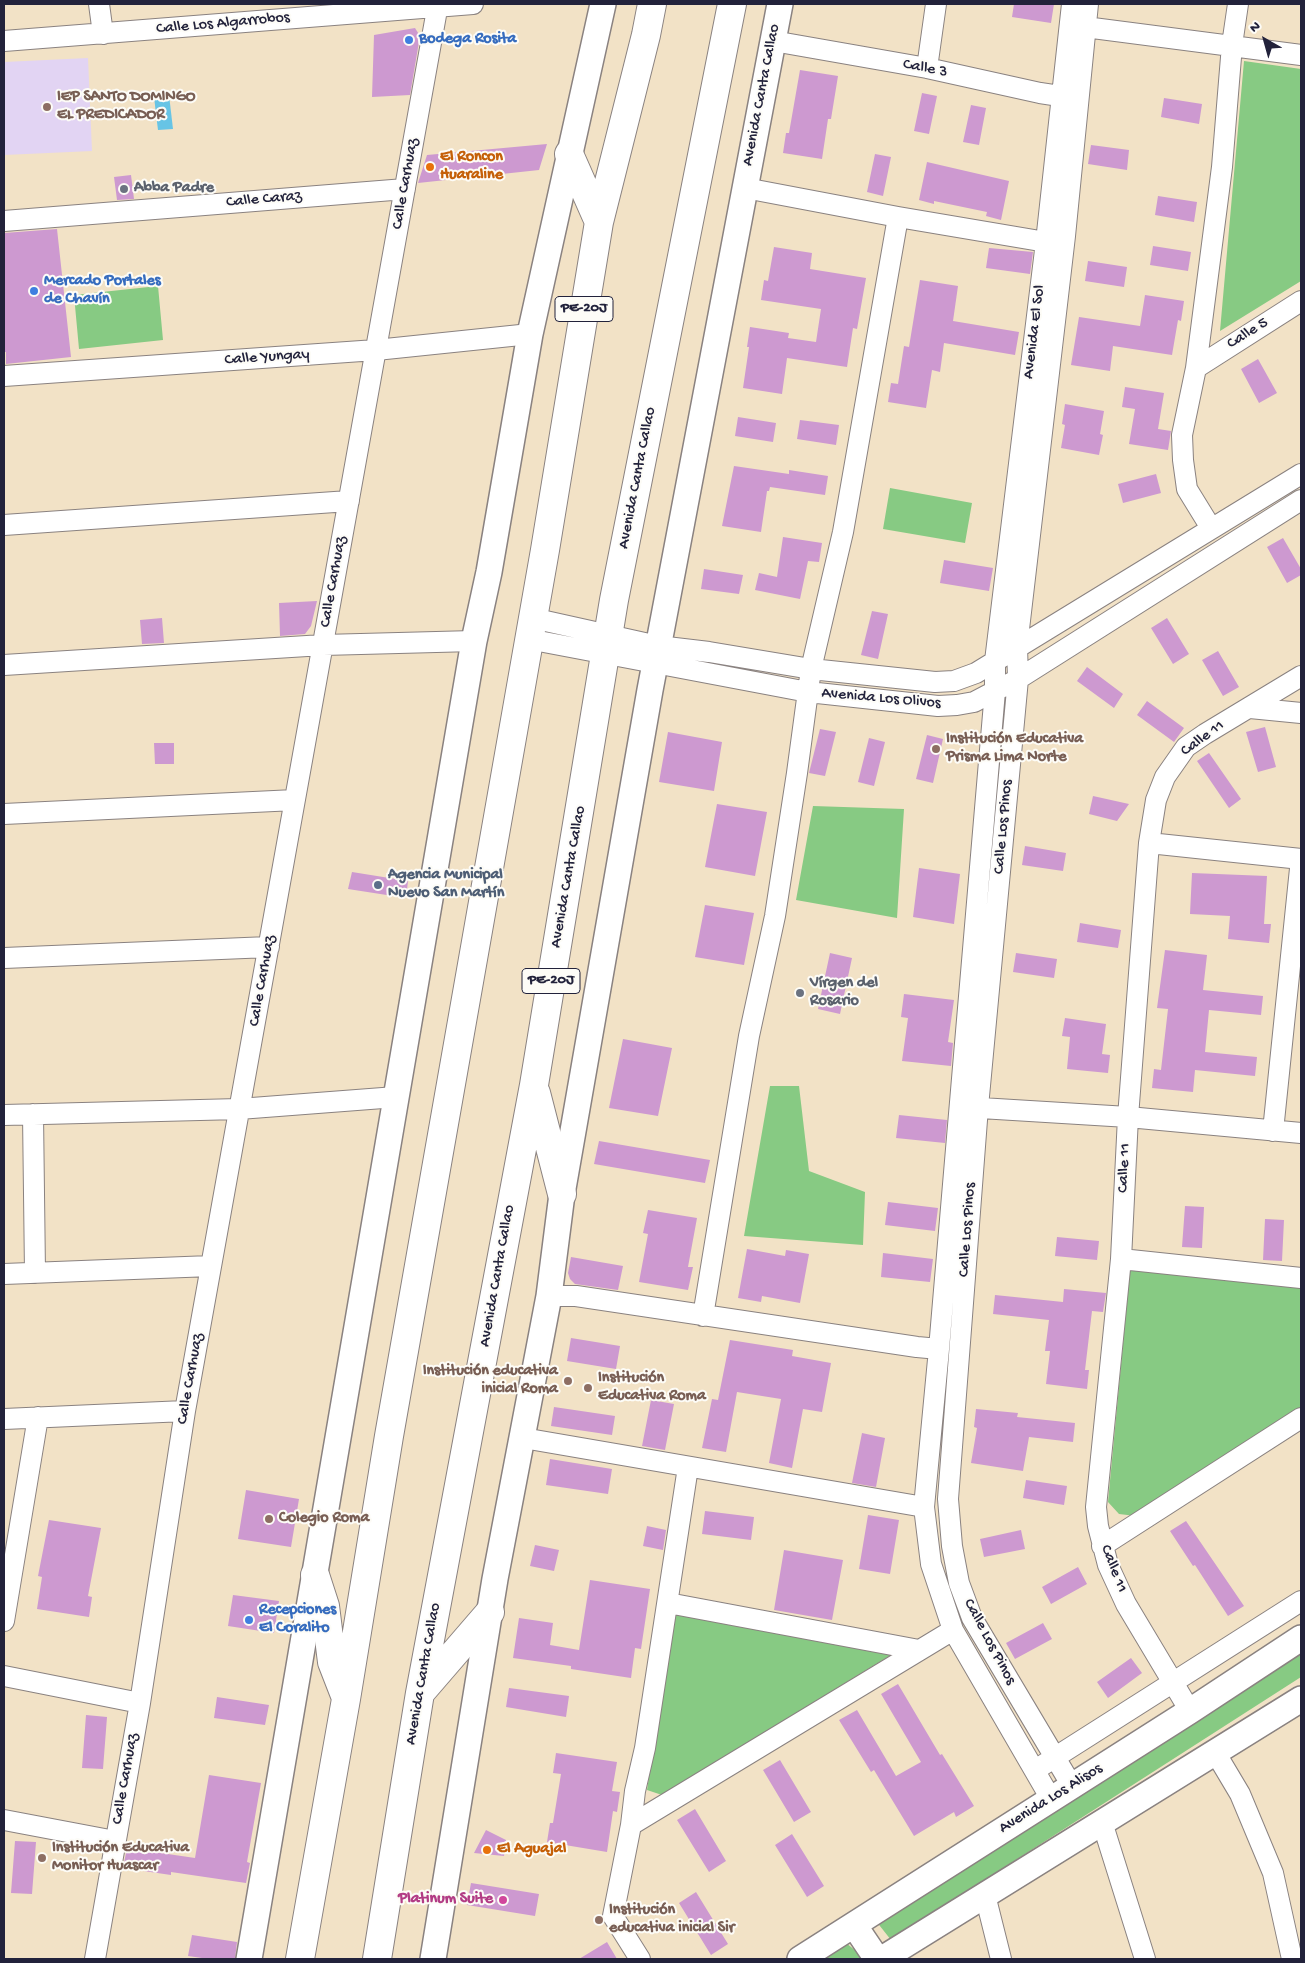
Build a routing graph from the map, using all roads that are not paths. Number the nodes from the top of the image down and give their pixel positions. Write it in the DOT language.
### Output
graph roads {
  1 [pos="99,4"];
  2 [pos="473,4"];
  3 [pos="602,4"];
  4 [pos="652,4"];
  5 [pos="732,4"];
  6 [pos="780,4"];
  7 [pos="936,4"];
  8 [pos="1072,4"];
  9 [pos="1088,4"];
  10 [pos="1238,4"];
  11 [pos="438,6"];
  12 [pos="285,12"];
  13 [pos="1085,27"];
  14 [pos="103,34"];
  15 [pos="4,41"];
  16 [pos="773,41"];
  17 [pos="1232,45"];
  18 [pos="1301,55"];
  19 [pos="927,68"];
  20 [pos="1069,97"];
  21 [pos="569,154"];
  22 [pos="745,188"];
  23 [pos="405,189"];
  24 [pos="898,218"];
  25 [pos="4,221"];
  26 [pos="598,222"];
  27 [pos="1046,242"];
  28 [pos="1301,301"];
  29 [pos="530,334"];
  30 [pos="376,350"];
  31 [pos="1196,368"];
  32 [pos="4,376"];
  33 [pos="1301,474"];
  34 [pos="1301,500"];
  35 [pos="349,501"];
  36 [pos="4,525"];
  37 [pos="1211,528"];
  38 [pos="530,628"];
  39 [pos="474,641"];
  40 [pos="608,644"];
  41 [pos="323,645"];
  42 [pos="1018,646"];
  43 [pos="656,655"];
  44 [pos="995,661"];
  45 [pos="4,665"];
  46 [pos="811,670"];
  47 [pos="1301,676"];
  48 [pos="1018,679"];
  49 [pos="995,691"];
  50 [pos="808,692"];
  51 [pos="1250,708"];
  52 [pos="1301,713"];
  53 [pos="295,800"];
  54 [pos="4,814"];
  55 [pos="1150,843"];
  56 [pos="1301,859"];
  57 [pos="269,947"];
  58 [pos="4,958"];
  59 [pos="534,1084"];
  60 [pos="396,1097"];
  61 [pos="969,1108"];
  62 [pos="239,1109"];
  63 [pos="33,1114"];
  64 [pos="4,1115"];
  65 [pos="1128,1117"];
  66 [pos="1273,1131"];
  67 [pos="1301,1133"];
  68 [pos="562,1194"];
  69 [pos="1121,1259"];
  70 [pos="211,1266"];
  71 [pos="35,1273"];
  72 [pos="4,1274"];
  73 [pos="1301,1278"];
  74 [pos="549,1296"];
  75 [pos="703,1316"];
  76 [pos="939,1348"];
  77 [pos="185,1412"];
  78 [pos="38,1417"];
  79 [pos="1301,1418"];
  80 [pos="4,1419"];
  81 [pos="523,1438"];
  82 [pos="688,1467"];
  83 [pos="924,1507"];
  84 [pos="1102,1546"];
  85 [pos="315,1575"];
  86 [pos="1301,1601"];
  87 [pos="668,1603"];
  88 [pos="490,1612"];
  89 [pos="4,1621"];
  90 [pos="953,1630"];
  91 [pos="1301,1638"];
  92 [pos="920,1650"];
  93 [pos="4,1676"];
  94 [pos="1174,1683"];
  95 [pos="420,1693"];
  96 [pos="346,1699"];
  97 [pos="1301,1699"];
  98 [pos="140,1702"];
  99 [pos="1190,1711"];
  100 [pos="1216,1752"];
  101 [pos="1055,1758"];
  102 [pos="1034,1771"];
  103 [pos="1072,1786"];
  104 [pos="1051,1799"];
  105 [pos="4,1820"];
  106 [pos="1102,1822"];
  107 [pos="631,1825"];
  108 [pos="115,1841"];
  109 [pos="985,1895"];
  110 [pos="854,1925"];
  111 [pos="95,1959"];
  112 [pos="249,1959"];
  113 [pos="300,1959"];
  114 [pos="377,1959"];
  115 [pos="434,1959"];
  116 [pos="640,1959"];
  117 [pos="800,1959"];
  118 [pos="877,1959"];
  119 [pos="882,1959"];
  120 [pos="1001,1959"];
  121 [pos="1145,1959"];
  122 [pos="1292,1959"];
  1 -- 14 [label="street"];
  2 -- 11 [label="street, Calle Los Algarrobos"];
  3 -- 21 [label="main road"];
  4 -- 26 [label="highway, PE-20J"];
  5 -- 40 [label="highway, Avenida Canta Callao / PE-20J"];
  6 -- 16 [label="main road, Avenida Canta Callao"];
  7 -- 19 [label="street"];
  8 -- 20 [label="street, Avenida El Sol"];
  9 -- 13 [label="street, Avenida El Sol"];
  10 -- 17 [label="street"];
  11 -- 12 [label="street, Calle Los Algarrobos"];
  11 -- 23 [label="street, Calle Carhuaz"];
  12 -- 14 [label="street, Calle Los Algarrobos"];
  13 -- 17 [label="street"];
  13 -- 20 [label="street, Avenida El Sol"];
  14 -- 15 [label="street, Calle Los Algarrobos"];
  16 -- 19 [label="street, Calle 3"];
  16 -- 22 [label="main road, Avenida Canta Callao"];
  17 -- 18 [label="street"];
  17 -- 31 [label="street"];
  19 -- 20 [label="street, Calle 3"];
  20 -- 27 [label="street, Avenida El Sol"];
  20 -- 42 [label="street, Avenida El Sol"];
  21 -- 26 [label="highway"];
  21 -- 29 [label="main road"];
  22 -- 24 [label="street"];
  22 -- 43 [label="main road, Avenida Canta Callao"];
  23 -- 25 [label="street, Calle Caraz"];
  23 -- 30 [label="street, Calle Carhuaz"];
  24 -- 27 [label="street"];
  24 -- 46 [label="street"];
  26 -- 38 [label="highway, PE-20J"];
  27 -- 44 [label="street, Avenida El Sol"];
  28 -- 31 [label="street, Calle 5"];
  29 -- 30 [label="street, Calle Yungay"];
  29 -- 39 [label="main road"];
  30 -- 32 [label="street, Calle Yungay"];
  30 -- 35 [label="street, Calle Carhuaz"];
  31 -- 37 [label="street"];
  33 -- 37 [label="street, Avenida Los Olivos"];
  34 -- 48 [label="street, Avenida Los Olivos"];
  35 -- 36 [label="street"];
  35 -- 41 [label="street, Calle Carhuaz"];
  37 -- 42 [label="street, Avenida Los Olivos"];
  38 -- 40 [label="street, Avenida Los Olivos"];
  38 -- 96 [label="highway, PE-20J"];
  39 -- 41 [label="street"];
  39 -- 60 [label="main road"];
  40 -- 43 [label="street, Avenida Los Olivos"];
  40 -- 59 [label="highway, Avenida Canta Callao / PE-20J"];
  41 -- 45 [label="street"];
  41 -- 53 [label="street, Calle Carhuaz"];
  42 -- 44 [label="street, Avenida Los Olivos"];
  42 -- 48 [label="street, Calle Los Pinos"];
  43 -- 46 [label="street, Avenida Los Olivos"];
  43 -- 50 [label="street, Avenida Los Olivos"];
  43 -- 68 [label="main road, Avenida Canta Callao"];
  44 -- 46 [label="street, Avenida Los Olivos"];
  44 -- 49 [label="street, Calle Los Pinos"];
  46 -- 50 [label="street"];
  47 -- 51 [label="street, Calle 11"];
  48 -- 49 [label="street, Avenida Los Olivos"];
  48 -- 61 [label="street, Calle Los Pinos"];
  49 -- 50 [label="street, Avenida Los Olivos"];
  49 -- 61 [label="street, Calle Los Pinos"];
  50 -- 75 [label="street"];
  51 -- 52 [label="street"];
  51 -- 55 [label="street, Calle 11"];
  53 -- 54 [label="street"];
  53 -- 57 [label="street, Calle Carhuaz"];
  55 -- 56 [label="street"];
  55 -- 65 [label="street, Calle 11"];
  56 -- 66 [label="street"];
  57 -- 58 [label="street"];
  57 -- 62 [label="street, Calle Carhuaz"];
  59 -- 68 [label="highway"];
  59 -- 95 [label="highway, Avenida Canta Callao / PE-20J"];
  60 -- 62 [label="street"];
  60 -- 85 [label="main road"];
  61 -- 65 [label="street"];
  61 -- 76 [label="street, Calle Los Pinos"];
  61 -- 101 [label="street, Calle Los Pinos"];
  62 -- 63 [label="street"];
  62 -- 70 [label="street, Calle Carhuaz"];
  63 -- 64 [label="street"];
  63 -- 71 [label="street"];
  65 -- 66 [label="street"];
  65 -- 69 [label="street, Calle 11"];
  66 -- 67 [label="street"];
  68 -- 74 [label="main road, Avenida Canta Callao"];
  69 -- 73 [label="street"];
  69 -- 84 [label="street, Calle 11"];
  70 -- 71 [label="street"];
  70 -- 77 [label="street, Calle Carhuaz"];
  71 -- 72 [label="street"];
  74 -- 75 [label="street"];
  74 -- 81 [label="main road, Avenida Canta Callao"];
  75 -- 76 [label="street"];
  76 -- 83 [label="street, Calle Los Pinos"];
  77 -- 78 [label="street"];
  77 -- 98 [label="street, Calle Carhuaz"];
  78 -- 80 [label="street"];
  78 -- 89 [label="street"];
  79 -- 84 [label="street"];
  81 -- 82 [label="street"];
  81 -- 88 [label="main road, Avenida Canta Callao"];
  82 -- 83 [label="street"];
  82 -- 87 [label="street"];
  83 -- 90 [label="street, Calle Los Pinos"];
  84 -- 94 [label="street, Calle 11"];
  85 -- 96 [label="highway"];
  85 -- 112 [label="main road"];
  86 -- 94 [label="street"];
  87 -- 92 [label="street"];
  87 -- 107 [label="street"];
  88 -- 95 [label="highway"];
  88 -- 115 [label="main road, Avenida Canta Callao"];
  90 -- 92 [label="street"];
  90 -- 102 [label="street, Calle Los Pinos"];
  91 -- 99 [label="main road, Avenida Los Alisos"];
  92 -- 107 [label="street"];
  93 -- 98 [label="street"];
  94 -- 99 [label="street, Calle 11"];
  94 -- 101 [label="street"];
  95 -- 114 [label="highway, Avenida Canta Callao / PE-20J"];
  96 -- 113 [label="highway, PE-20J"];
  97 -- 100 [label="main road"];
  98 -- 108 [label="street, Calle Carhuaz"];
  99 -- 103 [label="main road, Avenida Los Alisos"];
  100 -- 106 [label="main road"];
  100 -- 122 [label="street"];
  101 -- 102 [label="street"];
  101 -- 103 [label="street, Calle Los Pinos"];
  102 -- 104 [label="street, Calle Los Pinos"];
  103 -- 104 [label="main road, Avenida Los Alisos"];
  104 -- 110 [label="main road, Avenida Los Alisos"];
  105 -- 108 [label="street"];
  106 -- 109 [label="main road"];
  106 -- 121 [label="street"];
  107 -- 116 [label="street"];
  108 -- 111 [label="street, Calle Carhuaz"];
  109 -- 119 [label="main road"];
  109 -- 120 [label="street"];
  110 -- 117 [label="main road, Avenida Los Alisos"];
  110 -- 118 [label="main road"];
}
